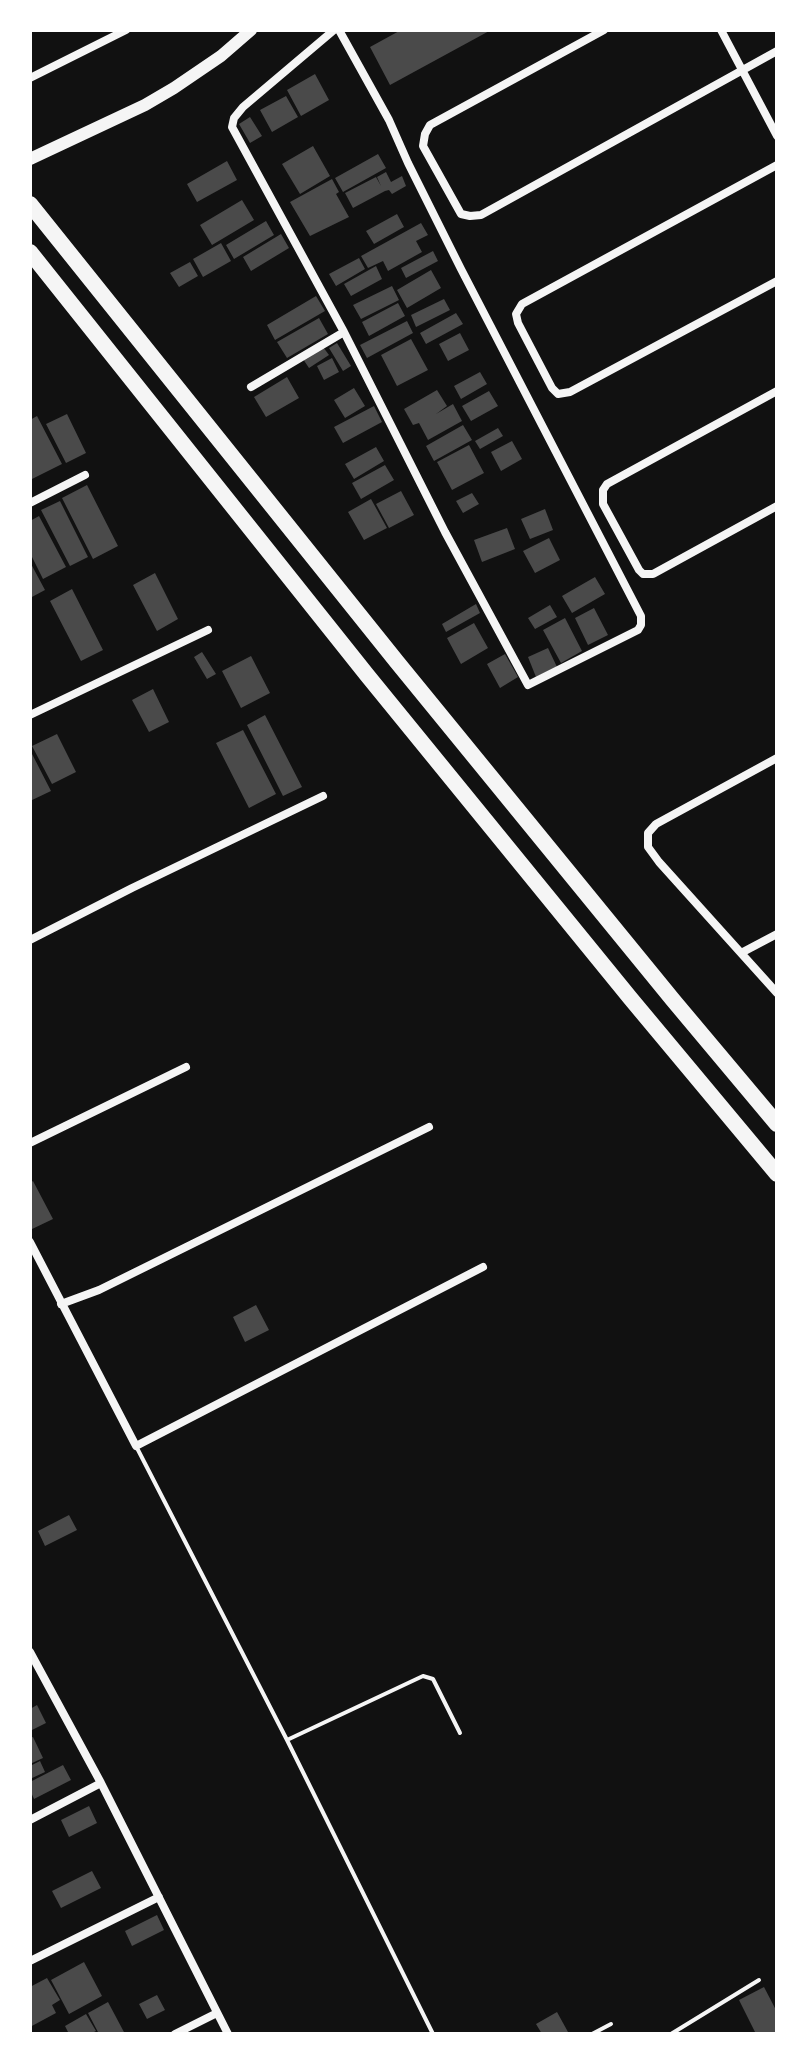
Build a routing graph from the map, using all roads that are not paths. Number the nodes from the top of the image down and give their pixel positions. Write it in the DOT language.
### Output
graph roads {
  1 [pos="126,30"];
  2 [pos="251,30"];
  3 [pos="337,30"];
  4 [pos="604,30"];
  5 [pos="721,30"];
  6 [pos="777,51"];
  7 [pos="742,70"];
  8 [pos="30,78"];
  9 [pos="777,136"];
  10 [pos="30,159"];
  11 [pos="777,165"];
  12 [pos="30,204"];
  13 [pos="30,252"];
  14 [pos="777,281"];
  15 [pos="344,332"];
  16 [pos="251,387"];
  17 [pos="777,391"];
  18 [pos="85,475"];
  19 [pos="30,503"];
  20 [pos="777,506"];
  21 [pos="208,630"];
  22 [pos="30,715"];
  23 [pos="777,758"];
  24 [pos="323,796"];
  25 [pos="777,934"];
  26 [pos="30,940"];
  27 [pos="741,953"];
  28 [pos="777,993"];
  29 [pos="186,1067"];
  30 [pos="777,1124"];
  31 [pos="429,1127"];
  32 [pos="30,1143"];
  33 [pos="777,1174"];
  34 [pos="30,1242"];
  35 [pos="483,1267"];
  36 [pos="61,1304"];
  37 [pos="136,1446"];
  38 [pos="30,1652"];
  39 [pos="460,1733"];
  40 [pos="287,1740"];
  41 [pos="101,1783"];
  42 [pos="30,1820"];
  43 [pos="159,1897"];
  44 [pos="30,1961"];
  45 [pos="759,1980"];
  46 [pos="217,2013"];
  47 [pos="611,2024"];
  48 [pos="175,2034"];
  49 [pos="228,2034"];
  50 [pos="433,2034"];
  51 [pos="592,2034"];
  52 [pos="671,2034"];
  1 -- 8 [label="street"];
  2 -- 10 [label="main road"];
  3 -- 15 [label="street"];
  3 -- 15 [label="street"];
  4 -- 7 [label="street"];
  5 -- 7 [label="street"];
  6 -- 7 [label="street"];
  7 -- 9 [label="street"];
  11 -- 14 [label="street"];
  12 -- 30 [label="highway"];
  13 -- 33 [label="highway"];
  15 -- 16 [label="street"];
  17 -- 20 [label="street"];
  18 -- 19 [label="street"];
  21 -- 22 [label="street"];
  23 -- 27 [label="street"];
  24 -- 26 [label="street"];
  25 -- 27 [label="street"];
  27 -- 28 [label="street"];
  29 -- 32 [label="street"];
  31 -- 36 [label="street"];
  34 -- 36 [label="street"];
  35 -- 37 [label="street"];
  36 -- 37 [label="street"];
  37 -- 40 [label="lane"];
  38 -- 41 [label="street"];
  39 -- 40 [label="lane"];
  40 -- 50 [label="lane"];
  41 -- 42 [label="street"];
  41 -- 43 [label="street"];
  43 -- 44 [label="street"];
  43 -- 46 [label="street"];
  45 -- 52 [label="lane"];
  46 -- 48 [label="street"];
  46 -- 49 [label="street"];
  47 -- 51 [label="lane"];
}
